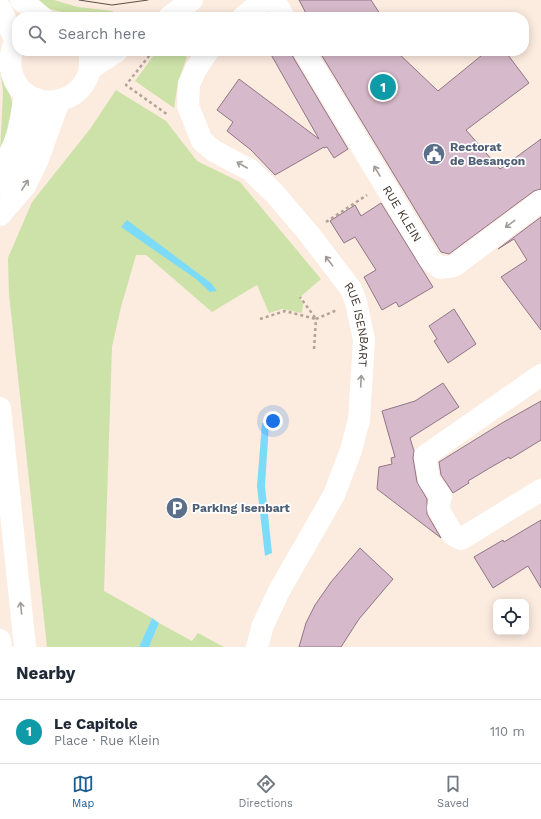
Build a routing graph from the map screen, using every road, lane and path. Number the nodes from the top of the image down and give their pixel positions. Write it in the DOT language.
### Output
graph roads {
  1 [pos="20,0"];
  2 [pos="264,0"];
  3 [pos="274,0"];
  4 [pos="0,8"];
  5 [pos="180,8"];
  6 [pos="36,12"];
  7 [pos="168,12"];
  8 [pos="249,12"];
  9 [pos="281,12"];
  10 [pos="12,32"];
  11 [pos="12,49"];
  12 [pos="101,56"];
  13 [pos="149,56"];
  14 [pos="205,56"];
  15 [pos="307,56"];
  16 [pos="89,60"];
  17 [pos="30,96"];
  18 [pos="59,101"];
  19 [pos="175,119"];
  20 [pos="0,168"];
  21 [pos="384,184"];
  22 [pos="0,186"];
  23 [pos="541,201"];
  24 [pos="0,215"];
  25 [pos="323,224"];
  26 [pos="300,297"];
  27 [pos="340,308"];
  28 [pos="260,319"];
  29 [pos="316,319"];
  30 [pos="314,349"];
  31 [pos="541,375"];
  32 [pos="0,408"];
  33 [pos="541,490"];
  34 [pos="0,640"];
  35 [pos="1,647"];
  36 [pos="25,647"];
  37 [pos="258,647"];
  1 -- 6 [label="street"];
  2 -- 8 [label="street"];
  3 -- 9 [label="street"];
  4 -- 10 [label="street"];
  5 -- 7 [label="street"];
  11 -- 17 [label="street"];
  12 -- 16 [label="street"];
  13 -- 19 [label="path"];
  37 -- 14 [label="street, RUE ISENBART, one-way"];
  21 -- 15 [label="street, RUE KLEIN, one-way"];
  16 -- 18 [label="street"];
  17 -- 18 [label="street"];
  17 -- 20 [label="street"];
  17 -- 22 [label="street"];
  24 -- 18 [label="street, one-way"];
  23 -- 21 [label="street, RUE KLEIN, one-way"];
  21 -- 25 [label="path"];
  26 -- 29 [label="path"];
  27 -- 29 [label="path"];
  28 -- 29 [label="path"];
  29 -- 30 [label="path"];
  31 -- 33 [label="street"];
  36 -- 32 [label="street, one-way"];
  34 -- 35 [label="street"];
}
